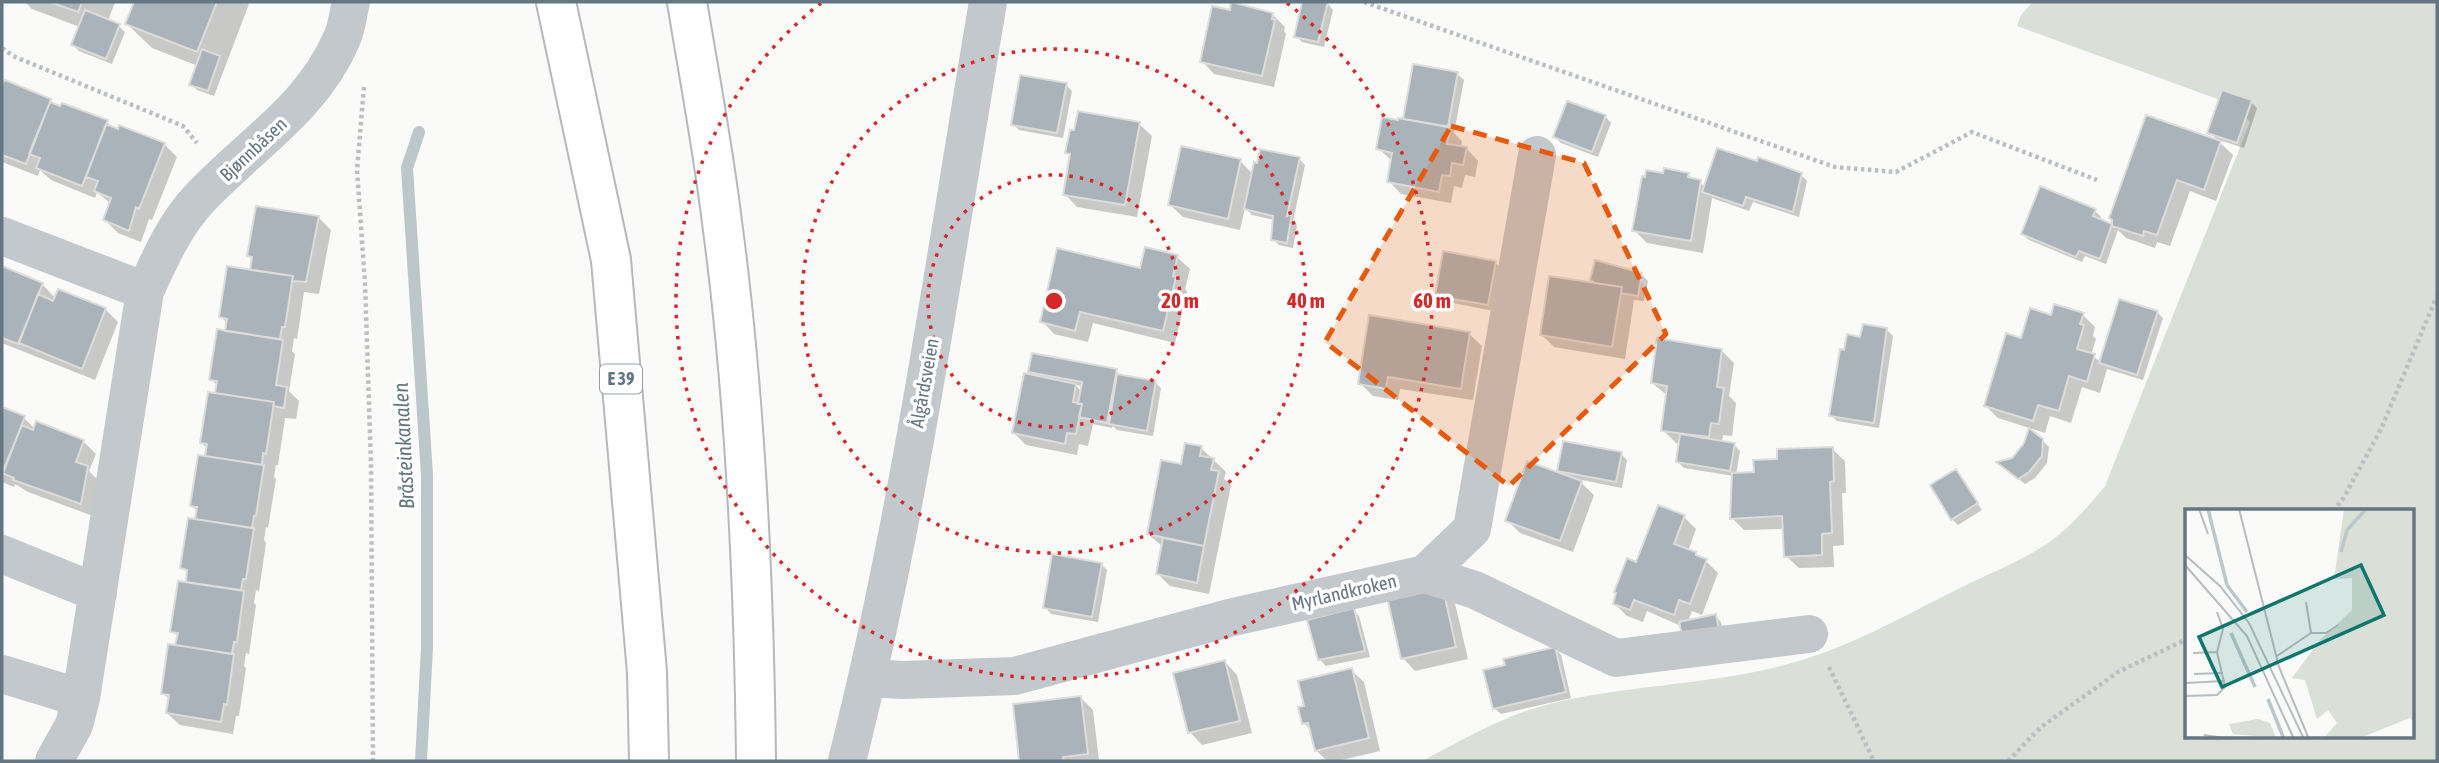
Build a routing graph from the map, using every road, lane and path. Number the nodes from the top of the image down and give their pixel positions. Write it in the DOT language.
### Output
graph roads {
  1 [pos="351,2"];
  2 [pos="556,2"];
  3 [pos="687,2"];
  4 [pos="988,2"];
  5 [pos="1364,2"];
  6 [pos="2,48"];
  7 [pos="368,75"];
  8 [pos="1537,155"];
  9 [pos="224,176"];
  10 [pos="2097,180"];
  11 [pos="2,236"];
  12 [pos="145,291"];
  13 [pos="2437,296"];
  14 [pos="2335,509"];
  15 [pos="2,554"];
  16 [pos="1425,573"];
  17 [pos="98,593"];
  18 [pos="2185,640"];
  19 [pos="1819,650"];
  20 [pos="2,674"];
  21 [pos="868,678"];
  22 [pos="81,698"];
  23 [pos="69,756"];
  24 [pos="373,761"];
  25 [pos="649,761"];
  26 [pos="756,761"];
  27 [pos="847,761"];
  28 [pos="1874,761"];
  29 [pos="2008,761"];
  1 -- 9 [label="street, Bjønnbåsen"];
  2 -- 25 [label="highway, E 39"];
  3 -- 26 [label="highway"];
  4 -- 21 [label="street, Ålgårdsveien"];
  5 -- 10 [label="path"];
  6 -- 9 [label="path"];
  7 -- 24 [label="path"];
  8 -- 16 [label="street"];
  9 -- 12 [label="street, Bjønnbåsen"];
  11 -- 12 [label="street"];
  12 -- 17 [label="street, Bjønnbåsen"];
  13 -- 14 [label="path"];
  15 -- 17 [label="street"];
  16 -- 19 [label="street"];
  16 -- 21 [label="street, Myrlandkroken"];
  17 -- 22 [label="street, Bjønnbåsen"];
  18 -- 29 [label="path"];
  19 -- 28 [label="path"];
  20 -- 22 [label="street"];
  21 -- 27 [label="street, Ålgårdsveien"];
  22 -- 23 [label="street, Bjønnbåsen"];
}
